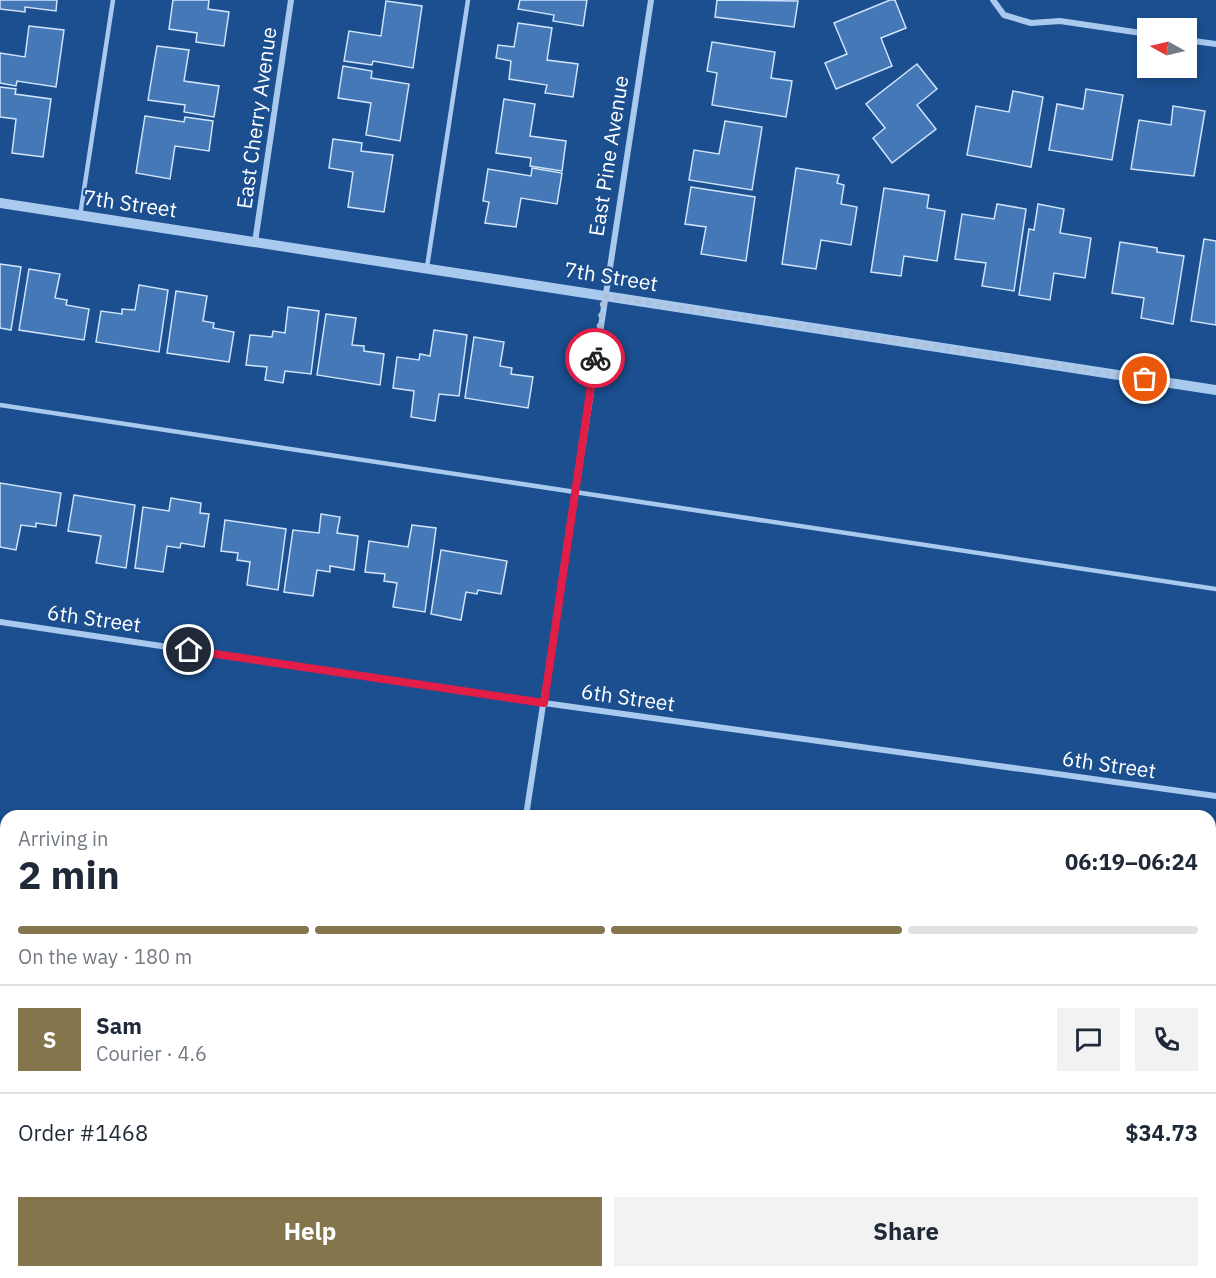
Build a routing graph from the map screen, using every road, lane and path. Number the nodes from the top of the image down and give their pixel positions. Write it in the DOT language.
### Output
graph roads {
  1 [pos="113,0"];
  2 [pos="291,0"];
  3 [pos="468,0"];
  4 [pos="651,0"];
  5 [pos="993,0"];
  6 [pos="1137,32"];
  7 [pos="1197,41"];
  8 [pos="1216,44"];
  9 [pos="0,203"];
  10 [pos="80,216"];
  11 [pos="255,242"];
  12 [pos="427,267"];
  13 [pos="604,296"];
  14 [pos="1216,390"];
  15 [pos="0,405"];
  16 [pos="576,493"];
  17 [pos="1216,589"];
  18 [pos="0,622"];
  19 [pos="544,703"];
  20 [pos="1216,796"];
  21 [pos="527,810"];
  1 -- 10 [label="lane"];
  2 -- 11 [label="street, East Cherry Avenue"];
  3 -- 12 [label="lane"];
  4 -- 13 [label="street, East Pine Avenue"];
  5 -- 6 [label="street"];
  7 -- 8 [label="street"];
  9 -- 10 [label="street, 7th Street"];
  10 -- 11 [label="street, 7th Street"];
  11 -- 12 [label="street, 7th Street"];
  12 -- 13 [label="street, 7th Street"];
  13 -- 14 [label="street, 7th Street"];
  13 -- 16 [label="street, East Pine Avenue"];
  15 -- 16 [label="lane"];
  16 -- 17 [label="lane"];
  16 -- 19 [label="street, East Pine Avenue"];
  18 -- 19 [label="street, 6th Street"];
  19 -- 20 [label="street, 6th Street"];
  19 -- 21 [label="street, East Pine Avenue"];
}
